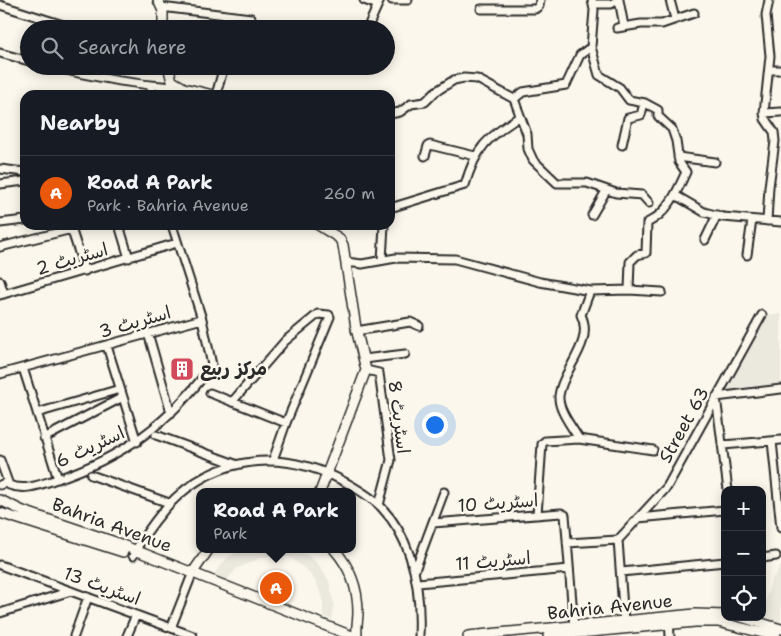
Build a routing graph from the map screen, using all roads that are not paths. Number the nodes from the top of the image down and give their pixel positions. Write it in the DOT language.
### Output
graph roads {
  1 [pos="364,0"];
  2 [pos="392,0"];
  3 [pos="408,0"];
  4 [pos="540,0"];
  5 [pos="619,0"];
  6 [pos="670,0"];
  7 [pos="379,2"];
  8 [pos="593,2"];
  9 [pos="765,2"];
  10 [pos="159,3"];
  11 [pos="0,5"];
  12 [pos="481,9"];
  13 [pos="694,13"];
  14 [pos="252,18"];
  15 [pos="676,19"];
  16 [pos="48,20"];
  17 [pos="163,20"];
  18 [pos="371,20"];
  19 [pos="591,47"];
  20 [pos="0,53"];
  21 [pos="20,59"];
  22 [pos="768,70"];
  23 [pos="781,70"];
  24 [pos="84,75"];
  25 [pos="170,75"];
  26 [pos="221,75"];
  27 [pos="152,86"];
  28 [pos="184,88"];
  29 [pos="152,90"];
  30 [pos="193,90"];
  31 [pos="216,90"];
  32 [pos="514,98"];
  33 [pos="644,103"];
  34 [pos="781,112"];
  35 [pos="395,113"];
  36 [pos="764,113"];
  37 [pos="520,117"];
  38 [pos="622,145"];
  39 [pos="425,156"];
  40 [pos="475,156"];
  41 [pos="678,158"];
  42 [pos="715,162"];
  43 [pos="0,169"];
  44 [pos="20,171"];
  45 [pos="20,182"];
  46 [pos="0,184"];
  47 [pos="606,191"];
  48 [pos="676,195"];
  49 [pos="650,203"];
  50 [pos="395,206"];
  51 [pos="592,215"];
  52 [pos="717,215"];
  53 [pos="752,220"];
  54 [pos="20,221"];
  55 [pos="767,221"];
  56 [pos="781,222"];
  57 [pos="0,223"];
  58 [pos="60,230"];
  59 [pos="72,230"];
  60 [pos="121,230"];
  61 [pos="173,230"];
  62 [pos="326,230"];
  63 [pos="384,230"];
  64 [pos="705,240"];
  65 [pos="176,244"];
  66 [pos="0,247"];
  67 [pos="747,255"];
  68 [pos="129,258"];
  69 [pos="382,260"];
  70 [pos="346,262"];
  71 [pos="85,271"];
  72 [pos="0,281"];
  73 [pos="629,290"];
  74 [pos="590,291"];
  75 [pos="662,292"];
  76 [pos="2,295"];
  77 [pos="762,315"];
  78 [pos="202,319"];
  79 [pos="419,326"];
  80 [pos="356,330"];
  81 [pos="148,333"];
  82 [pos="107,346"];
  83 [pos="405,354"];
  84 [pos="364,358"];
  85 [pos="23,368"];
  86 [pos="366,370"];
  87 [pos="0,374"];
  88 [pos="120,389"];
  89 [pos="781,389"];
  90 [pos="210,393"];
  91 [pos="123,397"];
  92 [pos="716,397"];
  93 [pos="232,402"];
  94 [pos="37,413"];
  95 [pos="171,413"];
  96 [pos="286,423"];
  97 [pos="156,435"];
  98 [pos="44,438"];
  99 [pos="579,438"];
  100 [pos="781,440"];
  101 [pos="772,441"];
  102 [pos="137,442"];
  103 [pos="723,445"];
  104 [pos="653,450"];
  105 [pos="0,460"];
  106 [pos="273,460"];
  107 [pos="235,464"];
  108 [pos="327,473"];
  109 [pos="91,475"];
  110 [pos="58,479"];
  111 [pos="7,482"];
  112 [pos="0,486"];
  113 [pos="728,486"];
  114 [pos="321,488"];
  115 [pos="355,488"];
  116 [pos="356,488"];
  117 [pos="444,492"];
  118 [pos="0,500"];
  119 [pos="169,502"];
  120 [pos="379,505"];
  121 [pos="721,510"];
  122 [pos="0,512"];
  123 [pos="537,515"];
  124 [pos="638,518"];
  125 [pos="433,523"];
  126 [pos="781,528"];
  127 [pos="618,540"];
  128 [pos="567,543"];
  129 [pos="134,553"];
  130 [pos="206,553"];
  131 [pos="337,553"];
  132 [pos="776,556"];
  133 [pos="766,557"];
  134 [pos="721,562"];
  135 [pos="0,565"];
  136 [pos="569,569"];
  137 [pos="415,570"];
  138 [pos="621,572"];
  139 [pos="192,575"];
  140 [pos="418,583"];
  141 [pos="72,591"];
  142 [pos="88,598"];
  143 [pos="0,613"];
  144 [pos="136,615"];
  145 [pos="721,615"];
  146 [pos="669,621"];
  147 [pos="754,621"];
  148 [pos="624,622"];
  149 [pos="574,627"];
  150 [pos="172,628"];
  151 [pos="781,629"];
  152 [pos="353,634"];
  153 [pos="74,636"];
  154 [pos="127,636"];
  155 [pos="193,636"];
  156 [pos="337,636"];
  157 [pos="419,636"];
  158 [pos="468,636"];
  159 [pos="548,636"];
  160 [pos="670,636"];
  161 [pos="776,636"];
  1 -- 7 [label="street"];
  2 -- 3 [label="street"];
  4 -- 12 [label="street"];
  5 -- 8 [label="street"];
  5 -- 15 [label="street"];
  6 -- 15 [label="street"];
  7 -- 18 [label="street"];
  8 -- 19 [label="street"];
  9 -- 22 [label="street"];
  10 -- 14 [label="street"];
  10 -- 17 [label="street"];
  11 -- 16 [label="street"];
  13 -- 15 [label="street"];
  19 -- 32 [label="street"];
  19 -- 33 [label="street"];
  20 -- 21 [label="street"];
  22 -- 23 [label="street"];
  22 -- 36 [label="street"];
  24 -- 27 [label="street"];
  25 -- 28 [label="street"];
  26 -- 31 [label="street"];
  27 -- 28 [label="street"];
  27 -- 29 [label="street"];
  28 -- 30 [label="street"];
  32 -- 35 [label="street"];
  32 -- 37 [label="street"];
  33 -- 38 [label="street"];
  33 -- 41 [label="street"];
  34 -- 36 [label="street"];
  36 -- 55 [label="street"];
  37 -- 40 [label="street"];
  37 -- 47 [label="street"];
  39 -- 40 [label="street"];
  40 -- 50 [label="street"];
  41 -- 42 [label="street"];
  41 -- 48 [label="street"];
  43 -- 44 [label="street"];
  45 -- 46 [label="street"];
  47 -- 49 [label="street"];
  47 -- 51 [label="street"];
  48 -- 52 [label="street"];
  48 -- 73 [label="street"];
  52 -- 53 [label="street"];
  52 -- 64 [label="street"];
  53 -- 55 [label="street"];
  53 -- 67 [label="street"];
  54 -- 57 [label="street"];
  55 -- 56 [label="street"];
  58 -- 66 [label="street"];
  59 -- 71 [label="street"];
  60 -- 68 [label="street"];
  61 -- 65 [label="street"];
  62 -- 70 [label="street"];
  63 -- 69 [label="street"];
  65 -- 68 [label="street, اسٹریٹ 2"];
  65 -- 78 [label="street"];
  68 -- 71 [label="street, اسٹریٹ 2"];
  69 -- 70 [label="street"];
  69 -- 74 [label="street"];
  70 -- 80 [label="street"];
  71 -- 76 [label="street, اسٹریٹ 2"];
  72 -- 76 [label="street"];
  73 -- 74 [label="street"];
  73 -- 75 [label="street"];
  74 -- 99 [label="street"];
  77 -- 92 [label="street, Street 63"];
  78 -- 81 [label="street, اسٹریٹ 3"];
  78 -- 95 [label="street, اسٹریٹ 6"];
  79 -- 80 [label="street"];
  80 -- 84 [label="street"];
  81 -- 82 [label="street, اسٹریٹ 3"];
  81 -- 95 [label="street"];
  82 -- 85 [label="street, اسٹریٹ 3"];
  82 -- 88 [label="street"];
  83 -- 84 [label="street"];
  84 -- 86 [label="street"];
  85 -- 87 [label="street, اسٹریٹ 3"];
  85 -- 94 [label="street"];
  86 -- 108 [label="street"];
  86 -- 120 [label="street, اسٹریٹ 8"];
  88 -- 91 [label="street"];
  88 -- 94 [label="street"];
  89 -- 92 [label="street"];
  90 -- 93 [label="street"];
  91 -- 98 [label="street"];
  91 -- 102 [label="street"];
  92 -- 103 [label="street"];
  92 -- 124 [label="street, Street 63"];
  93 -- 96 [label="street"];
  93 -- 96 [label="street"];
  94 -- 98 [label="street"];
  95 -- 102 [label="street, اسٹریٹ 6"];
  96 -- 106 [label="street"];
  97 -- 107 [label="street"];
  98 -- 110 [label="street"];
  99 -- 104 [label="street"];
  99 -- 123 [label="street"];
  100 -- 101 [label="street"];
  101 -- 103 [label="street"];
  101 -- 126 [label="street"];
  102 -- 110 [label="street, اسٹریٹ 6"];
  103 -- 113 [label="street"];
  105 -- 111 [label="street"];
  106 -- 107 [label="street"];
  106 -- 108 [label="street"];
  107 -- 119 [label="street"];
  108 -- 114 [label="street"];
  108 -- 115 [label="street"];
  109 -- 119 [label="street"];
  110 -- 111 [label="street, اسٹریٹ 6"];
  111 -- 112 [label="street"];
  116 -- 120 [label="street"];
  117 -- 125 [label="street"];
  118 -- 129 [label="street, Bahria Avenue"];
  119 -- 129 [label="street"];
  120 -- 137 [label="street"];
  121 -- 124 [label="street"];
  122 -- 129 [label="street, Bahria Avenue"];
  123 -- 125 [label="street, اسٹریٹ 10"];
  123 -- 128 [label="street, اسٹریٹ 10"];
  124 -- 127 [label="street, Street 63"];
  125 -- 137 [label="street"];
  127 -- 128 [label="street"];
  127 -- 138 [label="street"];
  128 -- 136 [label="street"];
  129 -- 139 [label="street, Bahria Avenue"];
  130 -- 139 [label="street"];
  131 -- 152 [label="street"];
  132 -- 133 [label="street"];
  134 -- 138 [label="street"];
  135 -- 141 [label="street, اسٹریٹ 13"];
  136 -- 140 [label="street, اسٹریٹ 11"];
  136 -- 149 [label="street"];
  137 -- 140 [label="street"];
  138 -- 148 [label="street"];
  139 -- 150 [label="street"];
  139 -- 152 [label="street, Bahria Avenue"];
  139 -- 156 [label="street, Bahria Avenue"];
  140 -- 157 [label="street"];
  141 -- 142 [label="street, اسٹریٹ 13"];
  141 -- 143 [label="street"];
  142 -- 144 [label="street, اسٹریٹ 13"];
  142 -- 153 [label="street"];
  144 -- 150 [label="street, اسٹریٹ 13"];
  144 -- 154 [label="street"];
  145 -- 146 [label="street, Bahria Avenue"];
  146 -- 148 [label="street, Bahria Avenue"];
  146 -- 159 [label="street, Bahria Avenue"];
  146 -- 160 [label="street"];
  146 -- 161 [label="street, Bahria Avenue"];
  147 -- 151 [label="street"];
  148 -- 149 [label="street, Bahria Avenue"];
  149 -- 158 [label="street, Bahria Avenue"];
  150 -- 155 [label="street, اسٹریٹ 13"];
}
